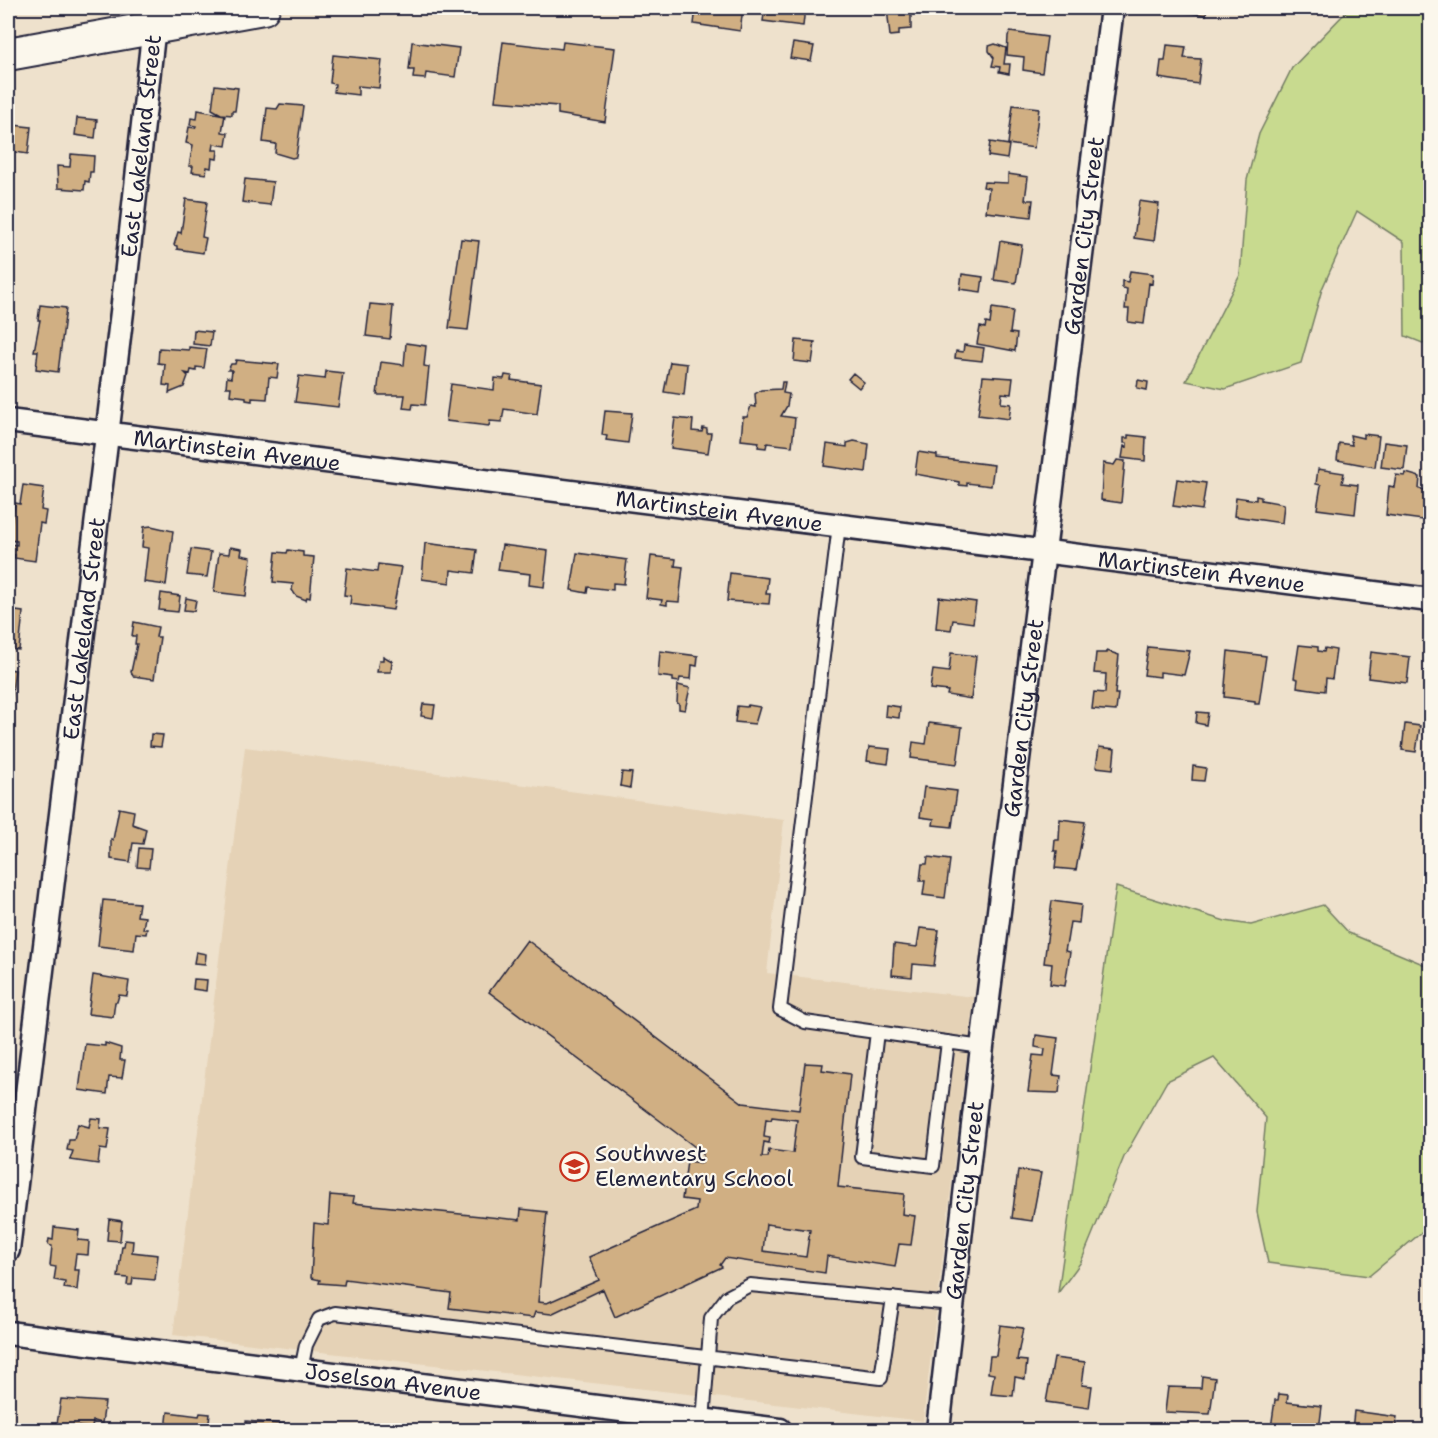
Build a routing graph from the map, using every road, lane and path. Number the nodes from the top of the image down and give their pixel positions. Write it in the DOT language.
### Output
graph roads {
  1 [pos="263,8"];
  2 [pos="1112,8"];
  3 [pos="155,17"];
  4 [pos="8,54"];
  5 [pos="8,421"];
  6 [pos="106,433"];
  7 [pos="839,525"];
  8 [pos="1045,551"];
  9 [pos="1431,600"];
  10 [pos="877,1032"];
  11 [pos="948,1042"];
  12 [pos="982,1047"];
  13 [pos="8,1250"];
  14 [pos="893,1298"];
  15 [pos="952,1304"];
  16 [pos="8,1333"];
  17 [pos="708,1358"];
  18 [pos="301,1370"];
  19 [pos="703,1421"];
  20 [pos="780,1431"];
  21 [pos="938,1431"];
  1 -- 3 [label="street"];
  2 -- 8 [label="street, Garden City Street"];
  3 -- 4 [label="street"];
  3 -- 6 [label="street, East Lakeland Street"];
  5 -- 6 [label="street, Martinstein Avenue"];
  6 -- 7 [label="street, Martinstein Avenue"];
  6 -- 13 [label="street, East Lakeland Street"];
  7 -- 8 [label="street, Martinstein Avenue"];
  7 -- 10 [label="lane"];
  8 -- 9 [label="street, Martinstein Avenue"];
  8 -- 12 [label="street, Garden City Street"];
  10 -- 11 [label="lane"];
  10 -- 11 [label="lane"];
  11 -- 12 [label="lane"];
  12 -- 15 [label="street, Garden City Street"];
  14 -- 15 [label="lane"];
  14 -- 17 [label="lane"];
  14 -- 17 [label="lane"];
  15 -- 21 [label="street, Garden City Street"];
  16 -- 18 [label="street, Joselson Avenue"];
  17 -- 18 [label="lane"];
  17 -- 19 [label="lane"];
  18 -- 19 [label="street, Joselson Avenue"];
  19 -- 20 [label="street, Joselson Avenue"];
}
